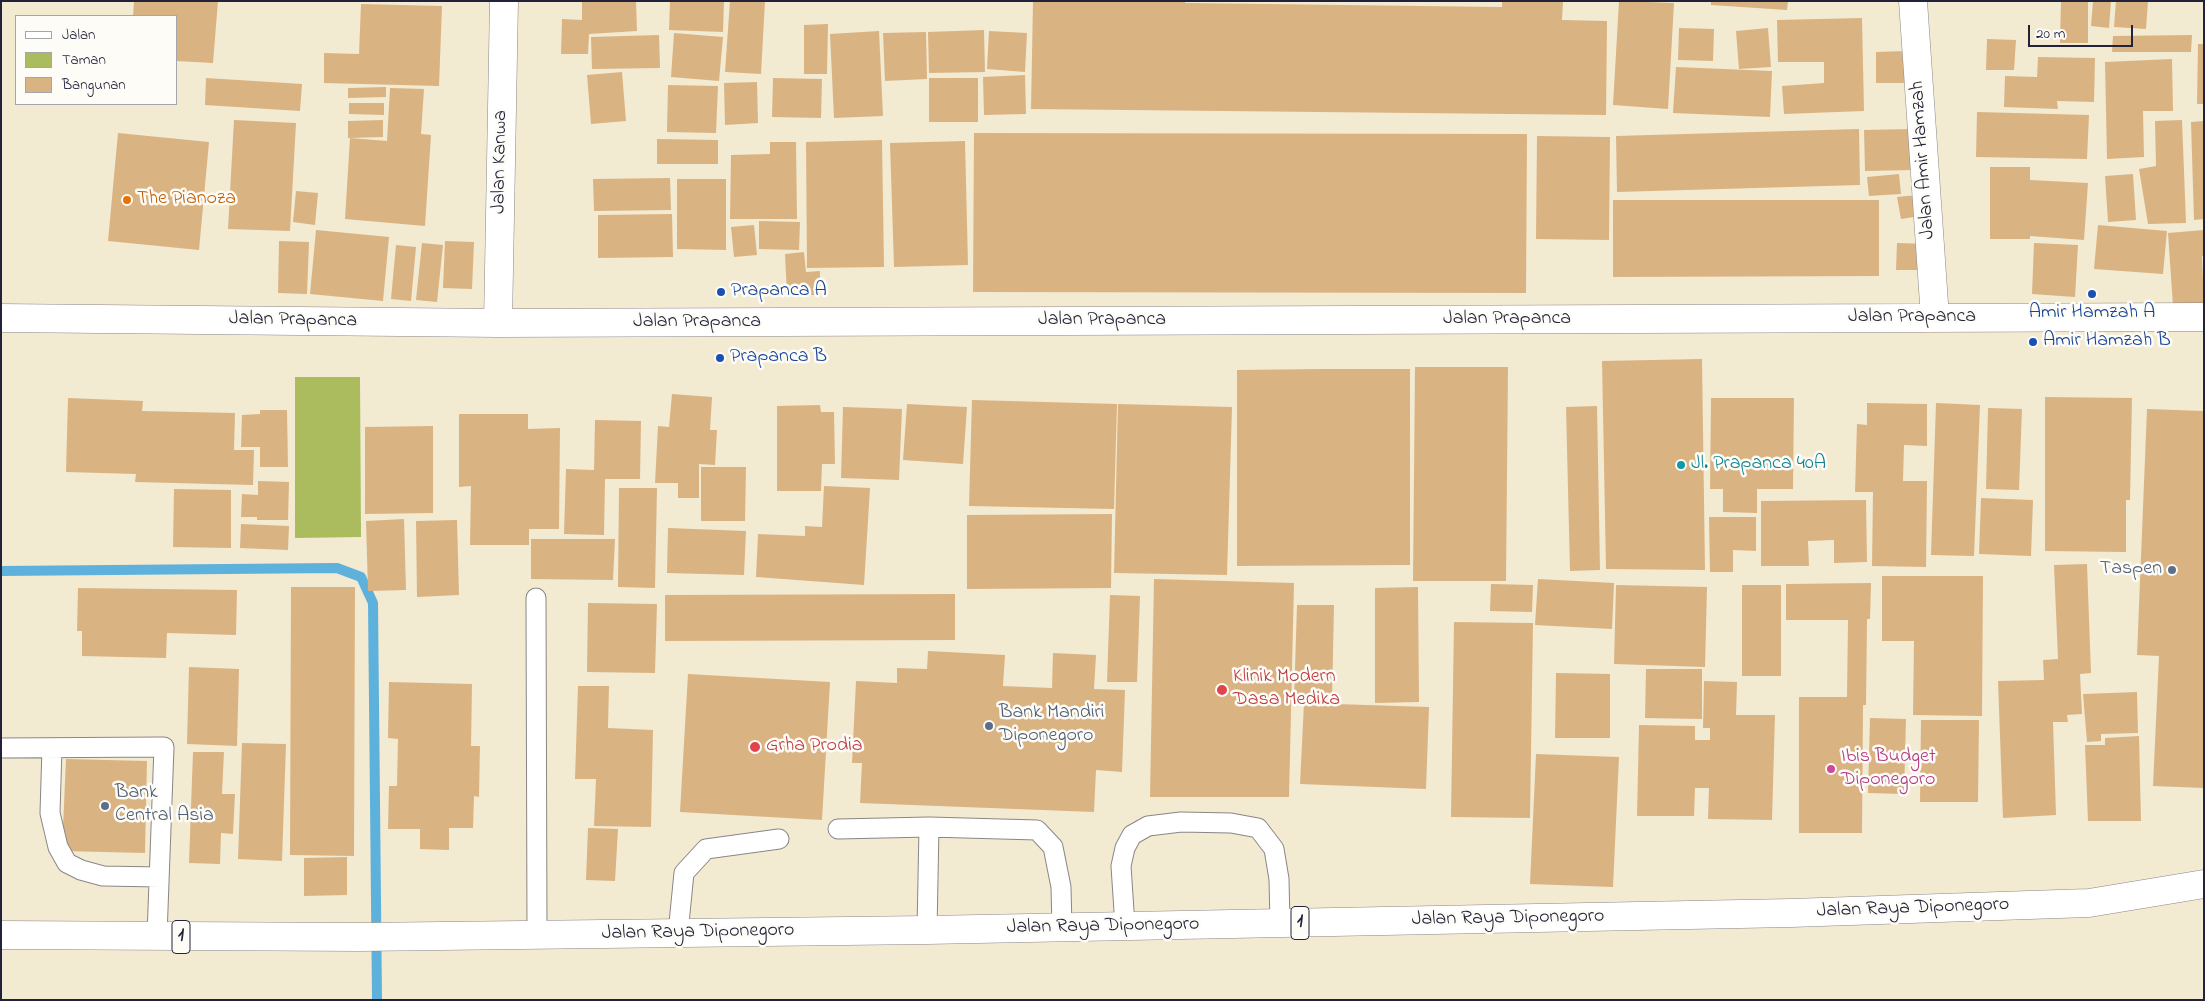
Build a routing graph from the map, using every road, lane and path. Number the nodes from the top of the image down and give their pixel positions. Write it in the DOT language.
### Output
graph roads {
  1 [pos="504,1"];
  2 [pos="1913,1"];
  3 [pos="2204,317"];
  4 [pos="1,318"];
  5 [pos="1935,318"];
  6 [pos="498,323"];
  7 [pos="536,598"];
  8 [pos="1,748"];
  9 [pos="52,748"];
  10 [pos="929,827"];
  11 [pos="838,829"];
  12 [pos="779,839"];
  13 [pos="159,877"];
  14 [pos="2204,884"];
  15 [pos="1280,923"];
  16 [pos="1125,926"];
  17 [pos="1062,928"];
  18 [pos="927,930"];
  19 [pos="678,933"];
  20 [pos="537,934"];
  21 [pos="1,935"];
  22 [pos="158,936"];
  1 -- 6 [label="main road, Jalan Kanwa"];
  2 -- 5 [label="main road, Jalan Amir Hamzah"];
  3 -- 5 [label="main road, Jalan Prapanca"];
  4 -- 6 [label="main road, Jalan Prapanca"];
  5 -- 6 [label="main road, Jalan Prapanca"];
  7 -- 20 [label="lane"];
  8 -- 9 [label="lane"];
  9 -- 13 [label="lane"];
  9 -- 13 [label="lane"];
  10 -- 11 [label="lane"];
  10 -- 17 [label="lane"];
  10 -- 18 [label="lane"];
  12 -- 19 [label="lane"];
  13 -- 22 [label="lane"];
  14 -- 15 [label="main road, Jalan Raya Diponegoro / 1"];
  15 -- 16 [label="main road, Jalan Raya Diponegoro / 1"];
  15 -- 16 [label="lane"];
  16 -- 17 [label="main road, Jalan Raya Diponegoro / 1"];
  17 -- 18 [label="main road, Jalan Raya Diponegoro / 1"];
  18 -- 19 [label="main road, Jalan Raya Diponegoro / 1"];
  19 -- 20 [label="main road, Jalan Raya Diponegoro / 1"];
  20 -- 22 [label="main road, Jalan Raya Diponegoro / 1"];
  21 -- 22 [label="main road, Jalan Raya Diponegoro / 1"];
}
